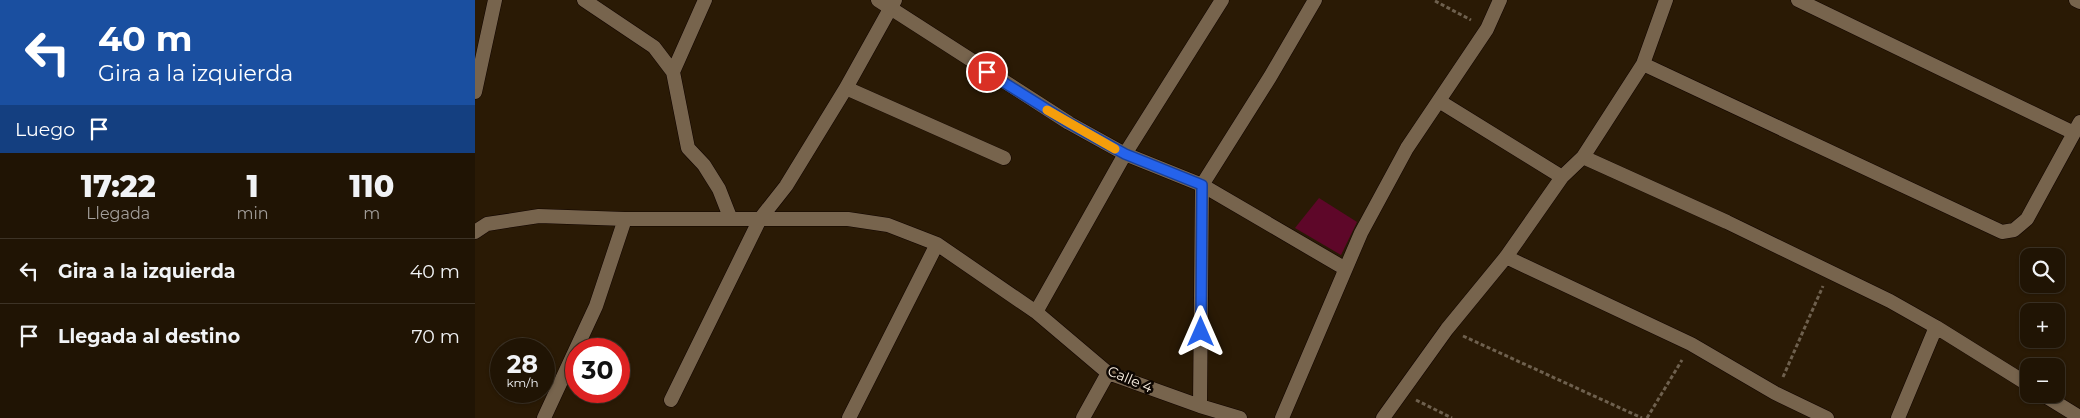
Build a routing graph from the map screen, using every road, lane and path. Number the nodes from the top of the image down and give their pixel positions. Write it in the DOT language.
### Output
graph roads {
  1 [pos="495,0"];
  2 [pos="584,0"];
  3 [pos="705,0"];
  4 [pos="878,0"];
  5 [pos="1222,0"];
  6 [pos="1315,0"];
  7 [pos="1500,0"];
  8 [pos="1666,0"];
  9 [pos="1798,0"];
  10 [pos="2077,0"];
  11 [pos="1435,1"];
  12 [pos="2080,2"];
  13 [pos="892,4"];
  14 [pos="1487,29"];
  15 [pos="1643,64"];
  16 [pos="673,72"];
  17 [pos="846,88"];
  18 [pos="475,92"];
  19 [pos="1439,101"];
  20 [pos="2077,128"];
  21 [pos="1125,154"];
  22 [pos="1583,156"];
  23 [pos="1004,158"];
  24 [pos="1562,177"];
  25 [pos="1202,185"];
  26 [pos="730,217"];
  27 [pos="625,218"];
  28 [pos="760,219"];
  29 [pos="475,232"];
  30 [pos="937,244"];
  31 [pos="1506,257"];
  32 [pos="1344,268"];
  33 [pos="1829,272"];
  34 [pos="1036,312"];
  35 [pos="1936,327"];
  36 [pos="1447,329"];
  37 [pos="581,338"];
  38 [pos="1691,344"];
  39 [pos="1108,372"];
  40 [pos="565,373"];
  41 [pos="2020,379"];
  42 [pos="1400,392"];
  43 [pos="1775,394"];
  44 [pos="671,400"];
  45 [pos="2059,403"];
  46 [pos="1200,406"];
  47 [pos="2077,413"];
  48 [pos="544,418"];
  49 [pos="849,418"];
  50 [pos="1083,418"];
  51 [pos="1240,418"];
  52 [pos="1282,418"];
  53 [pos="1383,418"];
  54 [pos="1452,418"];
  55 [pos="1642,418"];
  56 [pos="1647,418"];
  57 [pos="1827,418"];
  58 [pos="1898,418"];
  1 -- 18 [label="street"];
  2 -- 16 [label="street"];
  3 -- 16 [label="street"];
  4 -- 13 [label="street"];
  5 -- 21 [label="street"];
  6 -- 25 [label="street"];
  7 -- 14 [label="street"];
  8 -- 15 [label="street"];
  9 -- 20 [label="street"];
  10 -- 12 [label="street"];
  11 -- 14 [label="path"];
  13 -- 17 [label="street"];
  13 -- 21 [label="street"];
  14 -- 19 [label="street"];
  15 -- 20 [label="street"];
  15 -- 22 [label="street"];
  16 -- 26 [label="street"];
  17 -- 23 [label="street"];
  17 -- 28 [label="street"];
  19 -- 24 [label="street"];
  19 -- 32 [label="street"];
  21 -- 25 [label="street"];
  21 -- 34 [label="street"];
  22 -- 24 [label="street"];
  22 -- 33 [label="street"];
  24 -- 31 [label="street"];
  25 -- 32 [label="street"];
  25 -- 46 [label="street"];
  26 -- 27 [label="street, Calle 4"];
  26 -- 28 [label="street, Calle 4"];
  27 -- 29 [label="street, Calle 4"];
  27 -- 37 [label="street"];
  28 -- 30 [label="street, Calle 4"];
  28 -- 44 [label="street"];
  30 -- 34 [label="street, Calle 4"];
  30 -- 49 [label="street"];
  31 -- 36 [label="street"];
  31 -- 38 [label="street"];
  32 -- 52 [label="street"];
  33 -- 35 [label="street"];
  33 -- 43 [label="path"];
  34 -- 39 [label="street, Calle 4"];
  35 -- 41 [label="street"];
  35 -- 58 [label="street"];
  36 -- 42 [label="street"];
  36 -- 55 [label="path"];
  38 -- 43 [label="street"];
  38 -- 56 [label="path"];
  39 -- 46 [label="street, Calle 4"];
  39 -- 50 [label="street"];
  40 -- 48 [label="street"];
  42 -- 53 [label="street"];
  42 -- 54 [label="path"];
  43 -- 57 [label="street"];
  45 -- 47 [label="street"];
  46 -- 51 [label="street, Calle 4"];
}
